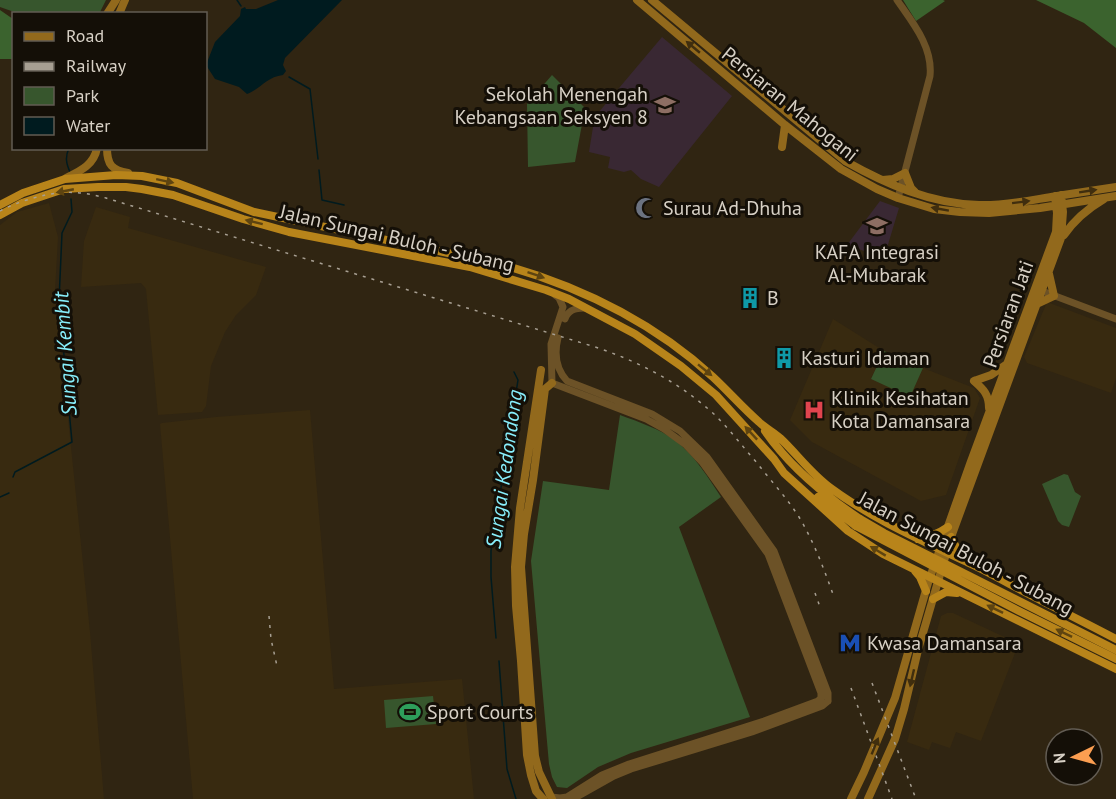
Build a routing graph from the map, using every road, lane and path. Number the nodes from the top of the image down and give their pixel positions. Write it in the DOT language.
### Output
graph roads {
  1 [pos="637,0"];
  2 [pos="652,0"];
  3 [pos="897,0"];
  4 [pos="785,125"];
  5 [pos="805,140"];
  6 [pos="96,150"];
  7 [pos="107,150"];
  8 [pos="905,173"];
  9 [pos="142,176"];
  10 [pos="65,179"];
  11 [pos="882,180"];
  12 [pos="1116,187"];
  13 [pos="901,189"];
  14 [pos="917,194"];
  15 [pos="1058,196"];
  16 [pos="1112,196"];
  17 [pos="898,198"];
  18 [pos="0,205"];
  19 [pos="1059,205"];
  20 [pos="1040,208"];
  21 [pos="0,215"];
  22 [pos="1057,222"];
  23 [pos="1061,238"];
  24 [pos="1049,272"];
  25 [pos="546,290"];
  26 [pos="1042,291"];
  27 [pos="1032,296"];
  28 [pos="1054,296"];
  29 [pos="1037,304"];
  30 [pos="590,309"];
  31 [pos="1116,319"];
  32 [pos="1007,364"];
  33 [pos="557,365"];
  34 [pos="541,370"];
  35 [pos="552,379"];
  36 [pos="567,381"];
  37 [pos="989,412"];
  38 [pos="760,423"];
  39 [pos="774,459"];
  40 [pos="948,527"];
  41 [pos="951,537"];
  42 [pos="917,539"];
  43 [pos="943,551"];
  44 [pos="968,562"];
  45 [pos="977,567"];
  46 [pos="910,568"];
  47 [pos="934,579"];
  48 [pos="955,590"];
  49 [pos="926,591"];
  50 [pos="966,595"];
  51 [pos="933,599"];
  52 [pos="1116,639"];
  53 [pos="1116,650"];
  54 [pos="1116,659"];
  55 [pos="1116,669"];
  56 [pos="825,699"];
  57 [pos="751,729"];
  58 [pos="549,798"];
  59 [pos="870,798"];
  60 [pos="573,799"];
  61 [pos="851,799"];
  4 -- 1 [label="main road, Persiaran Mahogani, one-way"];
  2 -- 11 [label="main road, Persiaran Mahogani"];
  3 -- 8 [label="street"];
  4 -- 5 [label="main road, Persiaran Mahogani"];
  4 -- 5 [label="main road"];
  5 -- 17 [label="main road, Persiaran Mahogani"];
  6 -- 10 [label="main road"];
  7 -- 9 [label="main road"];
  8 -- 11 [label="main road"];
  8 -- 13 [label="street"];
  8 -- 14 [label="main road"];
  9 -- 10 [label="highway, Jalan Sungai Buloh - Subang"];
  9 -- 38 [label="highway, Jalan Sungai Buloh - Subang, one-way"];
  10 -- 18 [label="highway, Jalan Sungai Buloh - Subang"];
  11 -- 13 [label="main road, Persiaran Mahogani"];
  15 -- 12 [label="main road, Persiaran Mahogani, one-way"];
  13 -- 14 [label="main road, Persiaran Mahogani"];
  13 -- 17 [label="street"];
  14 -- 15 [label="main road, Persiaran Mahogani, one-way"];
  15 -- 19 [label="main road, Persiaran Jati"];
  16 -- 19 [label="main road, Persiaran Mahogani"];
  16 -- 23 [label="main road"];
  20 -- 17 [label="main road, Persiaran Mahogani, one-way"];
  19 -- 20 [label="main road, Persiaran Mahogani"];
  19 -- 22 [label="main road, Persiaran Jati"];
  19 -- 23 [label="main road, Persiaran Jati"];
  20 -- 22 [label="main road"];
  25 -- 21 [label="highway, Jalan Sungai Buloh - Subang, one-way"];
  22 -- 27 [label="main road, Persiaran Jati"];
  23 -- 24 [label="main road, Persiaran Jati"];
  24 -- 26 [label="main road, Persiaran Jati"];
  24 -- 28 [label="main road"];
  25 -- 30 [label="highway, Jalan Sungai Buloh - Subang"];
  25 -- 35 [label="street"];
  26 -- 27 [label="street"];
  26 -- 28 [label="street"];
  26 -- 29 [label="main road, Persiaran Jati"];
  27 -- 32 [label="main road, Persiaran Jati"];
  28 -- 29 [label="main road"];
  28 -- 31 [label="street"];
  29 -- 41 [label="main road, Persiaran Jati"];
  30 -- 33 [label="street"];
  39 -- 30 [label="highway, Jalan Sungai Buloh - Subang, one-way"];
  32 -- 37 [label="main road, Persiaran Jati"];
  32 -- 37 [label="main road"];
  33 -- 35 [label="street"];
  33 -- 36 [label="street"];
  34 -- 58 [label="main road"];
  35 -- 36 [label="street"];
  35 -- 56 [label="street"];
  35 -- 58 [label="main road"];
  36 -- 56 [label="street"];
  37 -- 40 [label="main road, Persiaran Jati"];
  38 -- 42 [label="highway, Jalan Sungai Buloh - Subang"];
  38 -- 53 [label="highway, Jalan Sungai Buloh - Subang, bridge"];
  46 -- 39 [label="highway, Jalan Sungai Buloh - Subang, one-way"];
  54 -- 39 [label="highway, Jalan Sungai Buloh - Subang, one-way, bridge"];
  40 -- 42 [label="highway"];
  40 -- 43 [label="main road, Persiaran Jati"];
  41 -- 43 [label="main road, Persiaran Jati"];
  41 -- 44 [label="highway, Jalan Sungai Buloh - Subang"];
  42 -- 43 [label="highway, Jalan Sungai Buloh - Subang"];
  42 -- 46 [label="highway"];
  43 -- 44 [label="highway, Jalan Sungai Buloh - Subang"];
  43 -- 47 [label="main road"];
  44 -- 45 [label="highway, Jalan Sungai Buloh - Subang"];
  45 -- 48 [label="highway"];
  45 -- 52 [label="highway, Jalan Sungai Buloh - Subang"];
  46 -- 47 [label="highway, Jalan Sungai Buloh - Subang"];
  46 -- 49 [label="highway"];
  47 -- 48 [label="highway, Jalan Sungai Buloh - Subang"];
  47 -- 49 [label="main road"];
  47 -- 51 [label="main road"];
  48 -- 50 [label="highway, Jalan Sungai Buloh - Subang"];
  61 -- 49 [label="main road, one-way"];
  50 -- 51 [label="highway"];
  55 -- 50 [label="highway, Jalan Sungai Buloh - Subang, one-way"];
  51 -- 59 [label="main road, one-way"];
  56 -- 57 [label="street"];
  57 -- 58 [label="street"];
  57 -- 60 [label="street"];
}
